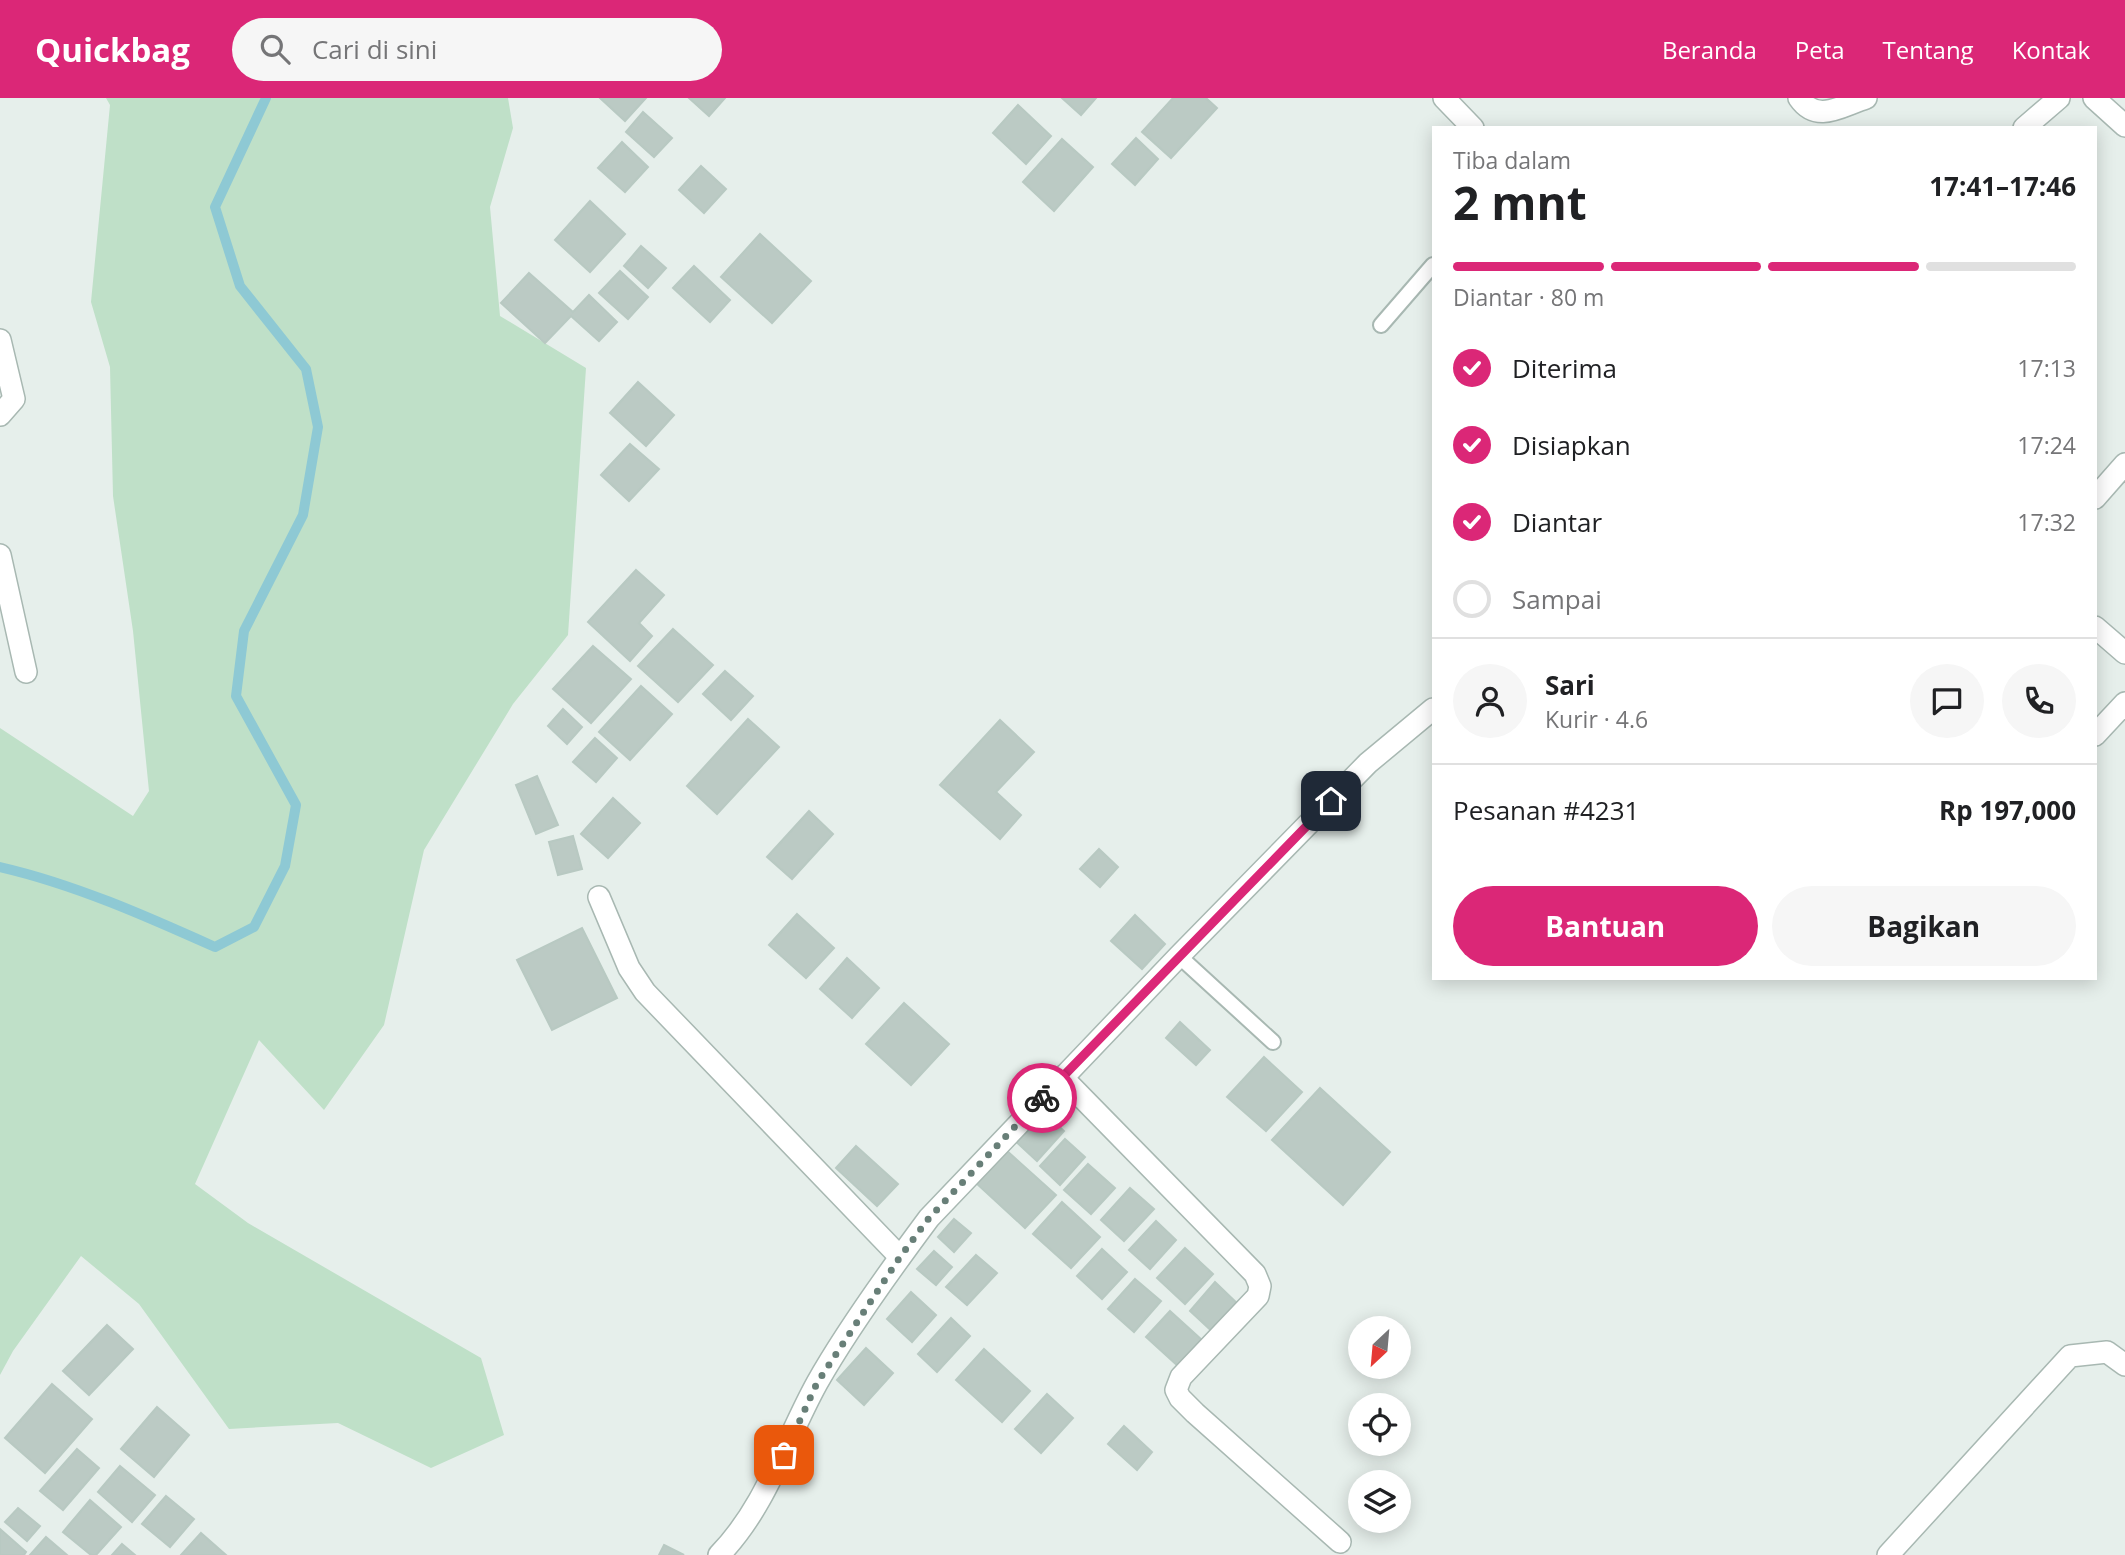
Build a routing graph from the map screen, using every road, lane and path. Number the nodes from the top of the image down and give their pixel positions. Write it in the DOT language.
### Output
graph roads {
  1 [pos="1444,98"];
  2 [pos="1799,98"];
  3 [pos="1866,98"];
  4 [pos="2059,98"];
  5 [pos="2094,98"];
  6 [pos="1471,126"];
  7 [pos="2026,126"];
  8 [pos="2125,126"];
  9 [pos="1432,266"];
  10 [pos="1381,325"];
  11 [pos="0,340"];
  12 [pos="0,415"];
  13 [pos="2125,464"];
  14 [pos="2097,496"];
  15 [pos="0,555"];
  16 [pos="2097,629"];
  17 [pos="2125,653"];
  18 [pos="26,672"];
  19 [pos="2125,703"];
  20 [pos="1432,710"];
  21 [pos="2097,733"];
  22 [pos="599,897"];
  23 [pos="1179,956"];
  24 [pos="1273,1042"];
  25 [pos="1062,1077"];
  26 [pos="900,1257"];
  27 [pos="2125,1365"];
  28 [pos="1340,1542"];
  29 [pos="719,1555"];
  30 [pos="1888,1555"];
  1 -- 6 [label="street"];
  2 -- 3 [label="street"];
  4 -- 7 [label="street"];
  5 -- 8 [label="street"];
  9 -- 10 [label="lane"];
  11 -- 12 [label="street"];
  13 -- 14 [label="street"];
  15 -- 18 [label="street"];
  16 -- 17 [label="street"];
  19 -- 21 [label="street"];
  20 -- 23 [label="street"];
  22 -- 26 [label="street"];
  23 -- 24 [label="lane"];
  23 -- 25 [label="street"];
  25 -- 26 [label="street"];
  25 -- 28 [label="street"];
  26 -- 29 [label="street"];
  27 -- 30 [label="street"];
}
